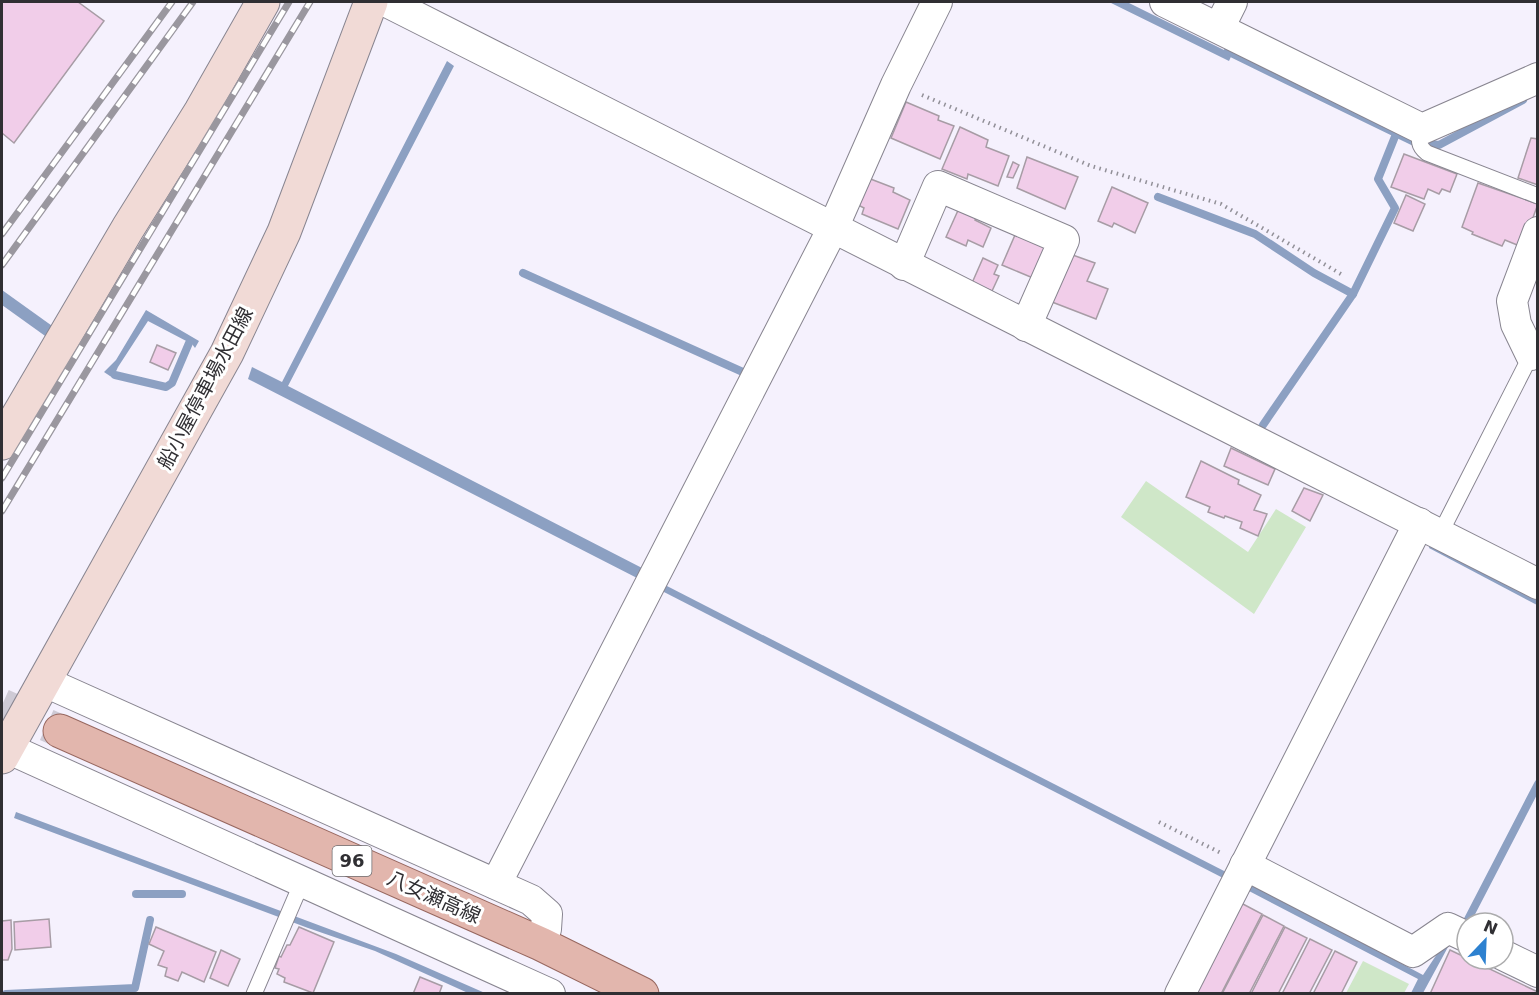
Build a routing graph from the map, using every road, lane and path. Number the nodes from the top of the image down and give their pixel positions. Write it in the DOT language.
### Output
graph roads {
  1 [pos="262,2"];
  2 [pos="371,2"];
  3 [pos="387,2"];
  4 [pos="937,2"];
  5 [pos="1165,2"];
  6 [pos="1226,15"];
  7 [pos="1538,78"];
  8 [pos="896,85"];
  9 [pos="1422,129"];
  10 [pos="1538,196"];
  11 [pos="832,228"];
  12 [pos="1538,232"];
  13 [pos="904,265"];
  14 [pos="1341,274"];
  15 [pos="1026,326"];
  16 [pos="1531,355"];
  17 [pos="2,443"];
  18 [pos="1430,528"];
  19 [pos="1538,584"];
  20 [pos="44,681"];
  21 [pos="60,731"];
  22 [pos="4,752"];
  23 [pos="1159,822"];
  24 [pos="1245,866"];
  25 [pos="304,882"];
  26 [pos="496,884"];
  27 [pos="1455,932"];
  28 [pos="541,945"];
  29 [pos="1515,961"];
  30 [pos="1538,972"];
  31 [pos="254,993"];
  32 [pos="550,993"];
  33 [pos="642,993"];
  34 [pos="1180,993"];
  1 -- 17 [label="main road"];
  2 -- 20 [label="main road, 船小屋停車場水田線"];
  3 -- 11 [label="street"];
  4 -- 8 [label="street"];
  5 -- 6 [label="street"];
  6 -- 9 [label="street"];
  7 -- 9 [label="street"];
  8 -- 11 [label="street"];
  8 -- 14 [label="path"];
  9 -- 10 [label="lane"];
  11 -- 13 [label="street"];
  11 -- 26 [label="street"];
  12 -- 16 [label="street"];
  13 -- 15 [label="street"];
  13 -- 15 [label="street"];
  15 -- 18 [label="street"];
  16 -- 18 [label="lane"];
  18 -- 19 [label="street"];
  18 -- 24 [label="street"];
  20 -- 22 [label="main road, 船小屋停車場水田線"];
  20 -- 26 [label="street"];
  21 -- 28 [label="main road, 八女瀬高線 / 96"];
  22 -- 25 [label="street"];
  23 -- 24 [label="path"];
  24 -- 27 [label="street"];
  24 -- 34 [label="street"];
  25 -- 31 [label="lane"];
  25 -- 32 [label="street"];
  26 -- 28 [label="street"];
  28 -- 33 [label="main road, 八女瀬高線 / 96"];
  29 -- 30 [label="street"];
}
